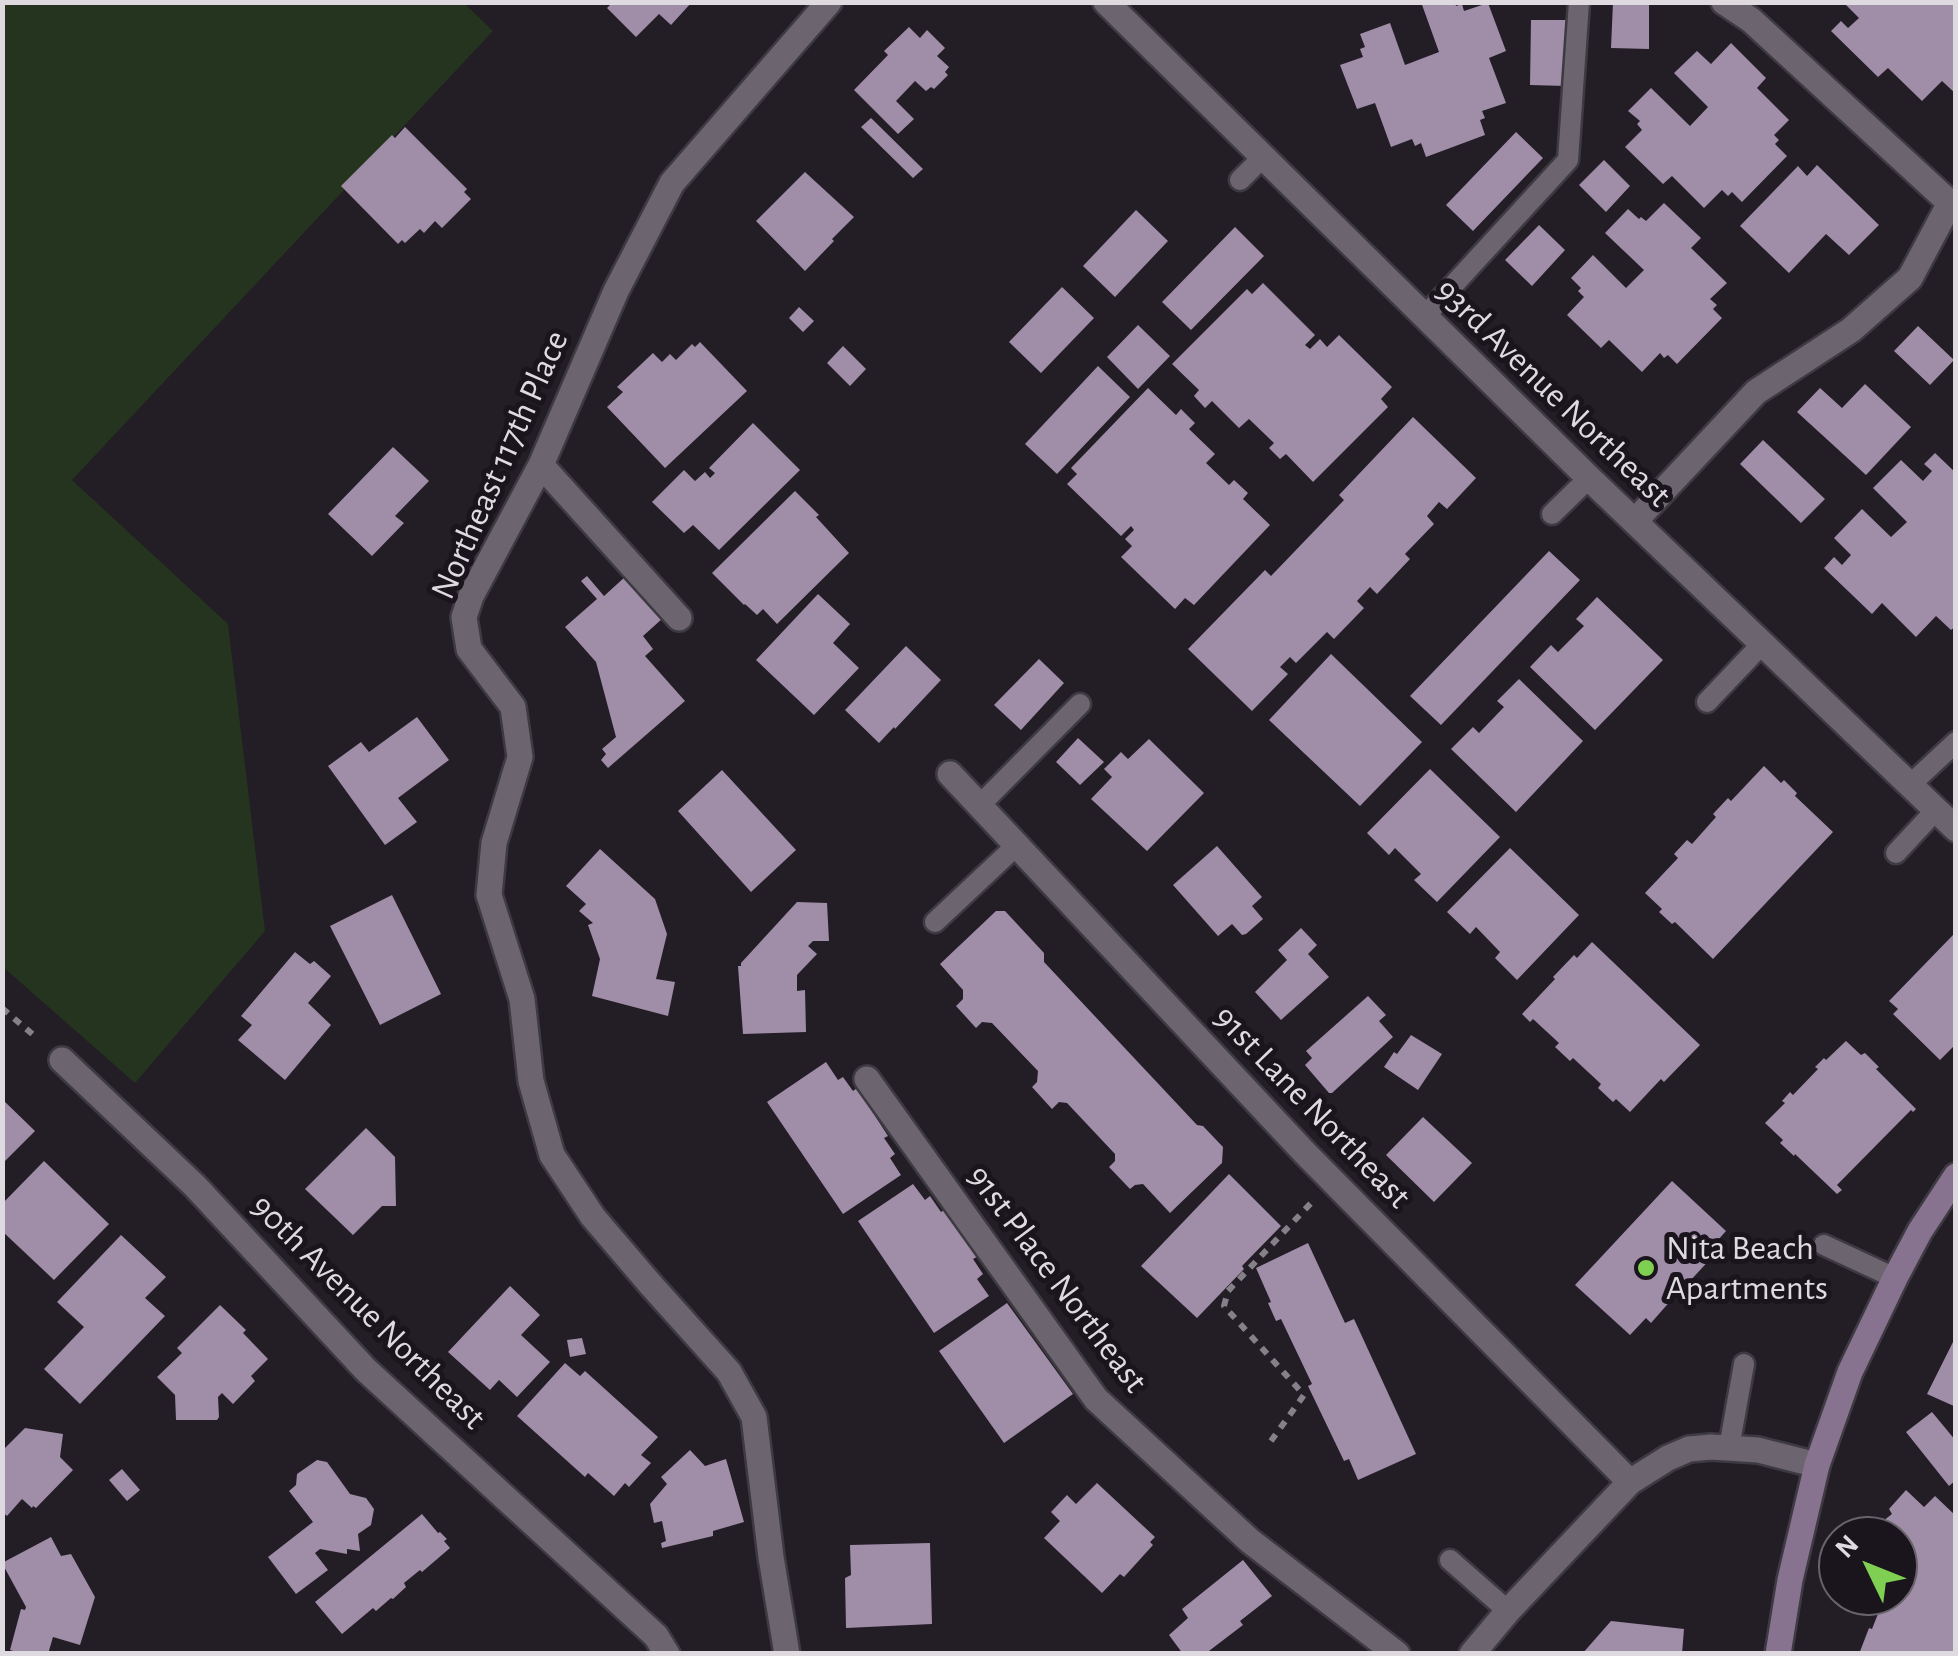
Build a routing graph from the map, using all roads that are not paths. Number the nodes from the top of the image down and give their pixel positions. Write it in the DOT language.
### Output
graph roads {
  1 [pos="829,2"];
  2 [pos="1106,2"];
  3 [pos="1578,2"];
  4 [pos="1733,5"];
  5 [pos="1262,157"];
  6 [pos="1240,180"];
  7 [pos="1953,200"];
  8 [pos="1424,317"];
  9 [pos="541,466"];
  10 [pos="1589,478"];
  11 [pos="1552,514"];
  12 [pos="1635,521"];
  13 [pos="679,618"];
  14 [pos="1762,644"];
  15 [pos="1707,702"];
  16 [pos="1080,704"];
  17 [pos="1956,742"];
  18 [pos="950,774"];
  19 [pos="1910,785"];
  20 [pos="980,805"];
  21 [pos="1936,810"];
  22 [pos="1956,828"];
  23 [pos="1017,846"];
  24 [pos="1896,854"];
  25 [pos="934,922"];
  26 [pos="62,1060"];
  27 [pos="867,1079"];
  28 [pos="1956,1176"];
  29 [pos="1824,1245"];
  30 [pos="1894,1278"];
  31 [pos="1744,1364"];
  32 [pos="1729,1448"];
  33 [pos="1818,1465"];
  34 [pos="1630,1482"];
  35 [pos="1450,1560"];
  36 [pos="1508,1611"];
  37 [pos="668,1654"];
  38 [pos="787,1654"];
  39 [pos="1398,1654"];
  40 [pos="1472,1654"];
  41 [pos="1778,1654"];
  1 -- 9 [label="street, Northeast 117th Place"];
  2 -- 5 [label="street, 93rd Avenue Northeast"];
  3 -- 8 [label="lane"];
  4 -- 7 [label="street"];
  5 -- 6 [label="lane"];
  5 -- 8 [label="street, 93rd Avenue Northeast"];
  7 -- 12 [label="street"];
  8 -- 10 [label="street, 93rd Avenue Northeast"];
  9 -- 13 [label="street"];
  9 -- 38 [label="street, Northeast 117th Place"];
  10 -- 11 [label="lane"];
  10 -- 12 [label="street, 93rd Avenue Northeast"];
  12 -- 14 [label="street, 93rd Avenue Northeast"];
  14 -- 15 [label="lane"];
  14 -- 19 [label="street, 93rd Avenue Northeast"];
  16 -- 20 [label="lane"];
  17 -- 19 [label="lane"];
  18 -- 20 [label="street, 91st Lane Northeast"];
  19 -- 21 [label="street, 93rd Avenue Northeast"];
  20 -- 23 [label="street, 91st Lane Northeast"];
  21 -- 22 [label="street, 93rd Avenue Northeast"];
  21 -- 24 [label="lane"];
  23 -- 25 [label="lane"];
  23 -- 34 [label="street, 91st Lane Northeast"];
  26 -- 37 [label="street, 90th Avenue Northeast"];
  27 -- 39 [label="street, 91st Place Northeast"];
  28 -- 30 [label="main road"];
  29 -- 30 [label="lane"];
  30 -- 33 [label="main road"];
  31 -- 32 [label="lane"];
  32 -- 33 [label="street"];
  32 -- 34 [label="street"];
  33 -- 41 [label="main road"];
  34 -- 36 [label="street"];
  35 -- 36 [label="lane"];
  36 -- 40 [label="street"];
}
